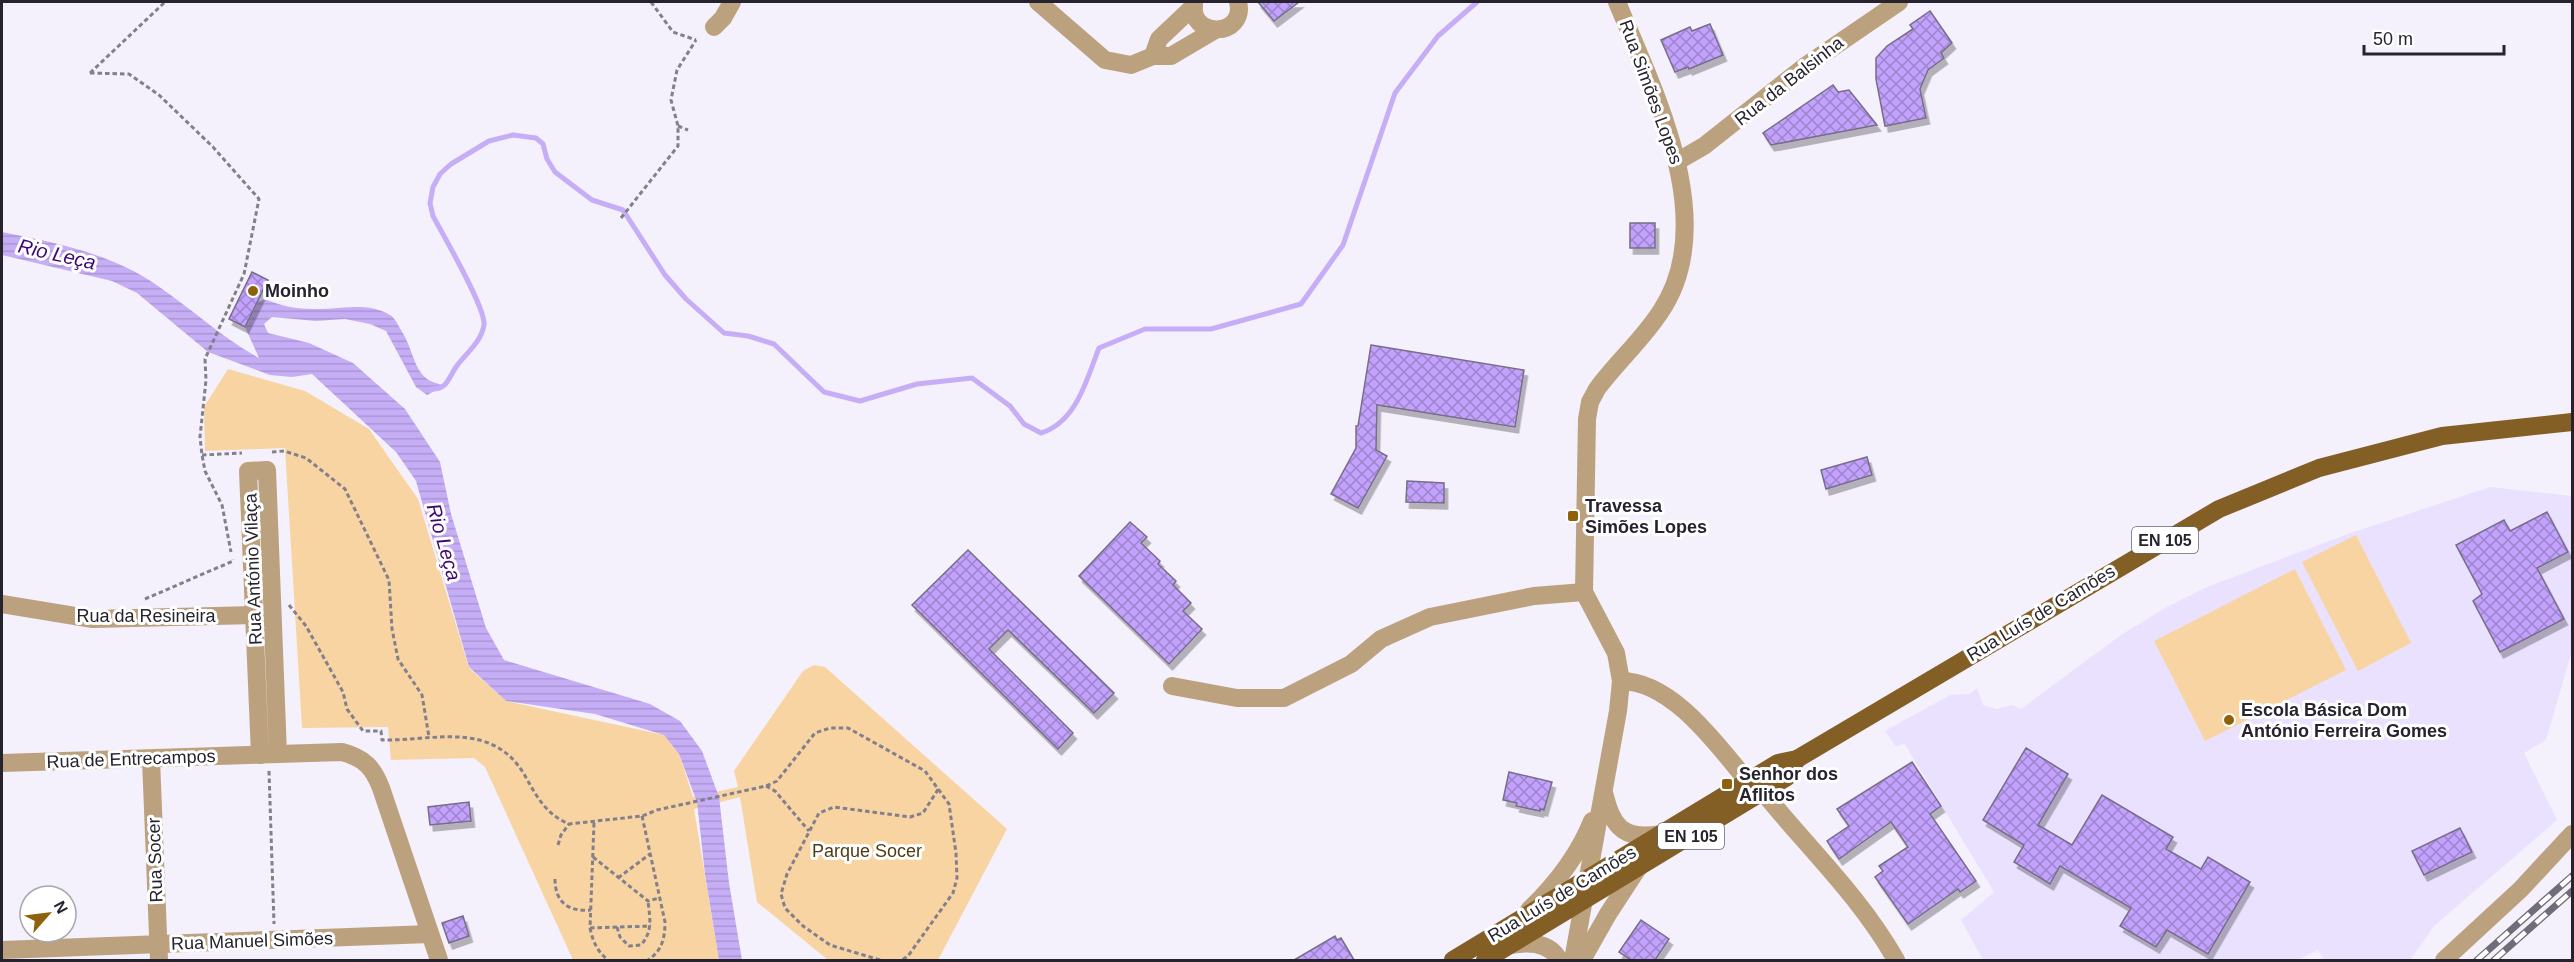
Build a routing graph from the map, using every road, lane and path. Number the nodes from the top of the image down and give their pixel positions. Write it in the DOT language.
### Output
graph roads {
  1 [pos="165,2"];
  2 [pos="651,2"];
  3 [pos="732,2"];
  4 [pos="1038,2"];
  5 [pos="1238,2"];
  6 [pos="1617,2"];
  7 [pos="1899,2"];
  8 [pos="1194,4"];
  9 [pos="714,27"];
  10 [pos="1215,30"];
  11 [pos="1153,56"];
  12 [pos="678,126"];
  13 [pos="688,130"];
  14 [pos="1678,160"];
  15 [pos="621,218"];
  16 [pos="2572,422"];
  17 [pos="261,452"];
  18 [pos="249,453"];
  19 [pos="201,455"];
  20 [pos="271,590"];
  21 [pos="1584,592"];
  22 [pos="2,604"];
  23 [pos="255,615"];
  24 [pos="140,618"];
  25 [pos="1620,681"];
  26 [pos="1172,686"];
  27 [pos="429,737"];
  28 [pos="269,755"];
  29 [pos="151,759"];
  30 [pos="2,763"];
  31 [pos="1751,781"];
  32 [pos="766,786"];
  33 [pos="939,788"];
  34 [pos="1604,791"];
  35 [pos="642,816"];
  36 [pos="594,823"];
  37 [pos="569,824"];
  38 [pos="809,831"];
  39 [pos="1661,834"];
  40 [pos="2572,834"];
  41 [pos="558,845"];
  42 [pos="650,854"];
  43 [pos="593,857"];
  44 [pos="1638,868"];
  45 [pos="1593,875"];
  46 [pos="618,878"];
  47 [pos="555,879"];
  48 [pos="1619,880"];
  49 [pos="660,898"];
  50 [pos="1555,898"];
  51 [pos="648,901"];
  52 [pos="1581,902"];
  53 [pos="591,910"];
  54 [pos="1517,921"];
  55 [pos="651,926"];
  56 [pos="618,927"];
  57 [pos="590,928"];
  58 [pos="430,934"];
  59 [pos="275,940"];
  60 [pos="1511,945"];
  61 [pos="2,950"];
  62 [pos="158,953"];
  63 [pos="439,960"];
  64 [pos="608,960"];
  65 [pos="648,960"];
  66 [pos="880,960"];
  67 [pos="902,960"];
  68 [pos="1453,960"];
  69 [pos="1469,960"];
  70 [pos="1485,960"];
  71 [pos="1559,960"];
  72 [pos="1573,960"];
  73 [pos="1582,960"];
  74 [pos="1896,960"];
  75 [pos="2444,960"];
  1 -- 19 [label="path"];
  2 -- 12 [label="path"];
  3 -- 9 [label="street"];
  4 -- 11 [label="street"];
  5 -- 10 [label="street"];
  6 -- 14 [label="street, Rua Simões Lopes"];
  7 -- 14 [label="street, Rua da Balsinha"];
  8 -- 10 [label="street"];
  8 -- 11 [label="street"];
  10 -- 11 [label="street"];
  12 -- 13 [label="path"];
  12 -- 15 [label="path"];
  14 -- 21 [label="street, Rua Simões Lopes"];
  16 -- 31 [label="main road, Rua Luís de Camões / EN 105"];
  17 -- 27 [label="path"];
  18 -- 19 [label="path"];
  19 -- 24 [label="path"];
  20 -- 23 [label="street, Rua António Vilaça"];
  20 -- 27 [label="path"];
  20 -- 28 [label="street, Rua António Vilaça"];
  21 -- 25 [label="street, Rua Simões Lopes"];
  21 -- 26 [label="street"];
  22 -- 24 [label="street, Rua da Resineira"];
  23 -- 24 [label="street, Rua da Resineira"];
  23 -- 28 [label="street, Rua António Vilaça"];
  25 -- 31 [label="street"];
  25 -- 34 [label="street, Rua Simões Lopes"];
  27 -- 37 [label="path"];
  28 -- 29 [label="street, Rua de Entrecampos"];
  28 -- 58 [label="street, Rua de Entrecampos"];
  28 -- 59 [label="path"];
  29 -- 30 [label="street, Rua de Entrecampos"];
  29 -- 62 [label="street, Rua Socer"];
  31 -- 39 [label="main road, Rua Luís de Camões / EN 105"];
  31 -- 44 [label="main road, Rua Luís de Camões / EN 105"];
  31 -- 45 [label="street"];
  31 -- 74 [label="street"];
  32 -- 33 [label="path"];
  32 -- 35 [label="path"];
  32 -- 38 [label="path"];
  33 -- 38 [label="path"];
  33 -- 67 [label="path"];
  34 -- 39 [label="street, Rua Simões Lopes"];
  34 -- 45 [label="street, Rua Simões Lopes"];
  34 -- 54 [label="street, Rua Simões Lopes"];
  35 -- 36 [label="path"];
  35 -- 42 [label="path"];
  36 -- 37 [label="path"];
  36 -- 43 [label="path"];
  37 -- 41 [label="path"];
  38 -- 66 [label="path"];
  39 -- 45 [label="main road, Rua Luís de Camões / EN 105"];
  40 -- 75 [label="street"];
  42 -- 46 [label="path"];
  42 -- 49 [label="path"];
  43 -- 46 [label="path"];
  43 -- 53 [label="path"];
  44 -- 48 [label="main road, Rua Luís de Camões / EN 105"];
  44 -- 73 [label="street"];
  45 -- 48 [label="street"];
  45 -- 50 [label="main road, Rua Luís de Camões / EN 105"];
  45 -- 52 [label="street"];
  46 -- 51 [label="path"];
  47 -- 53 [label="path"];
  48 -- 52 [label="main road, Rua Luís de Camões / EN 105"];
  49 -- 51 [label="path"];
  49 -- 65 [label="path"];
  50 -- 52 [label="street"];
  50 -- 54 [label="main road, Rua Luís de Camões / EN 105"];
  51 -- 55 [label="path"];
  52 -- 60 [label="main road, Rua Luís de Camões / EN 105"];
  52 -- 69 [label="street"];
  52 -- 72 [label="street"];
  53 -- 57 [label="path"];
  54 -- 68 [label="main road, Rua Luís de Camões / EN 105"];
  55 -- 56 [label="path"];
  55 -- 56 [label="path"];
  56 -- 57 [label="path"];
  57 -- 64 [label="path"];
  58 -- 59 [label="street, Rua Manuel Simões"];
  58 -- 63 [label="street, Rua de Entrecampos"];
  59 -- 62 [label="street, Rua Manuel Simões"];
  60 -- 70 [label="main road, Rua Luís de Camões / EN 105"];
  60 -- 71 [label="street"];
  61 -- 62 [label="street, Rua Manuel Simões"];
}
